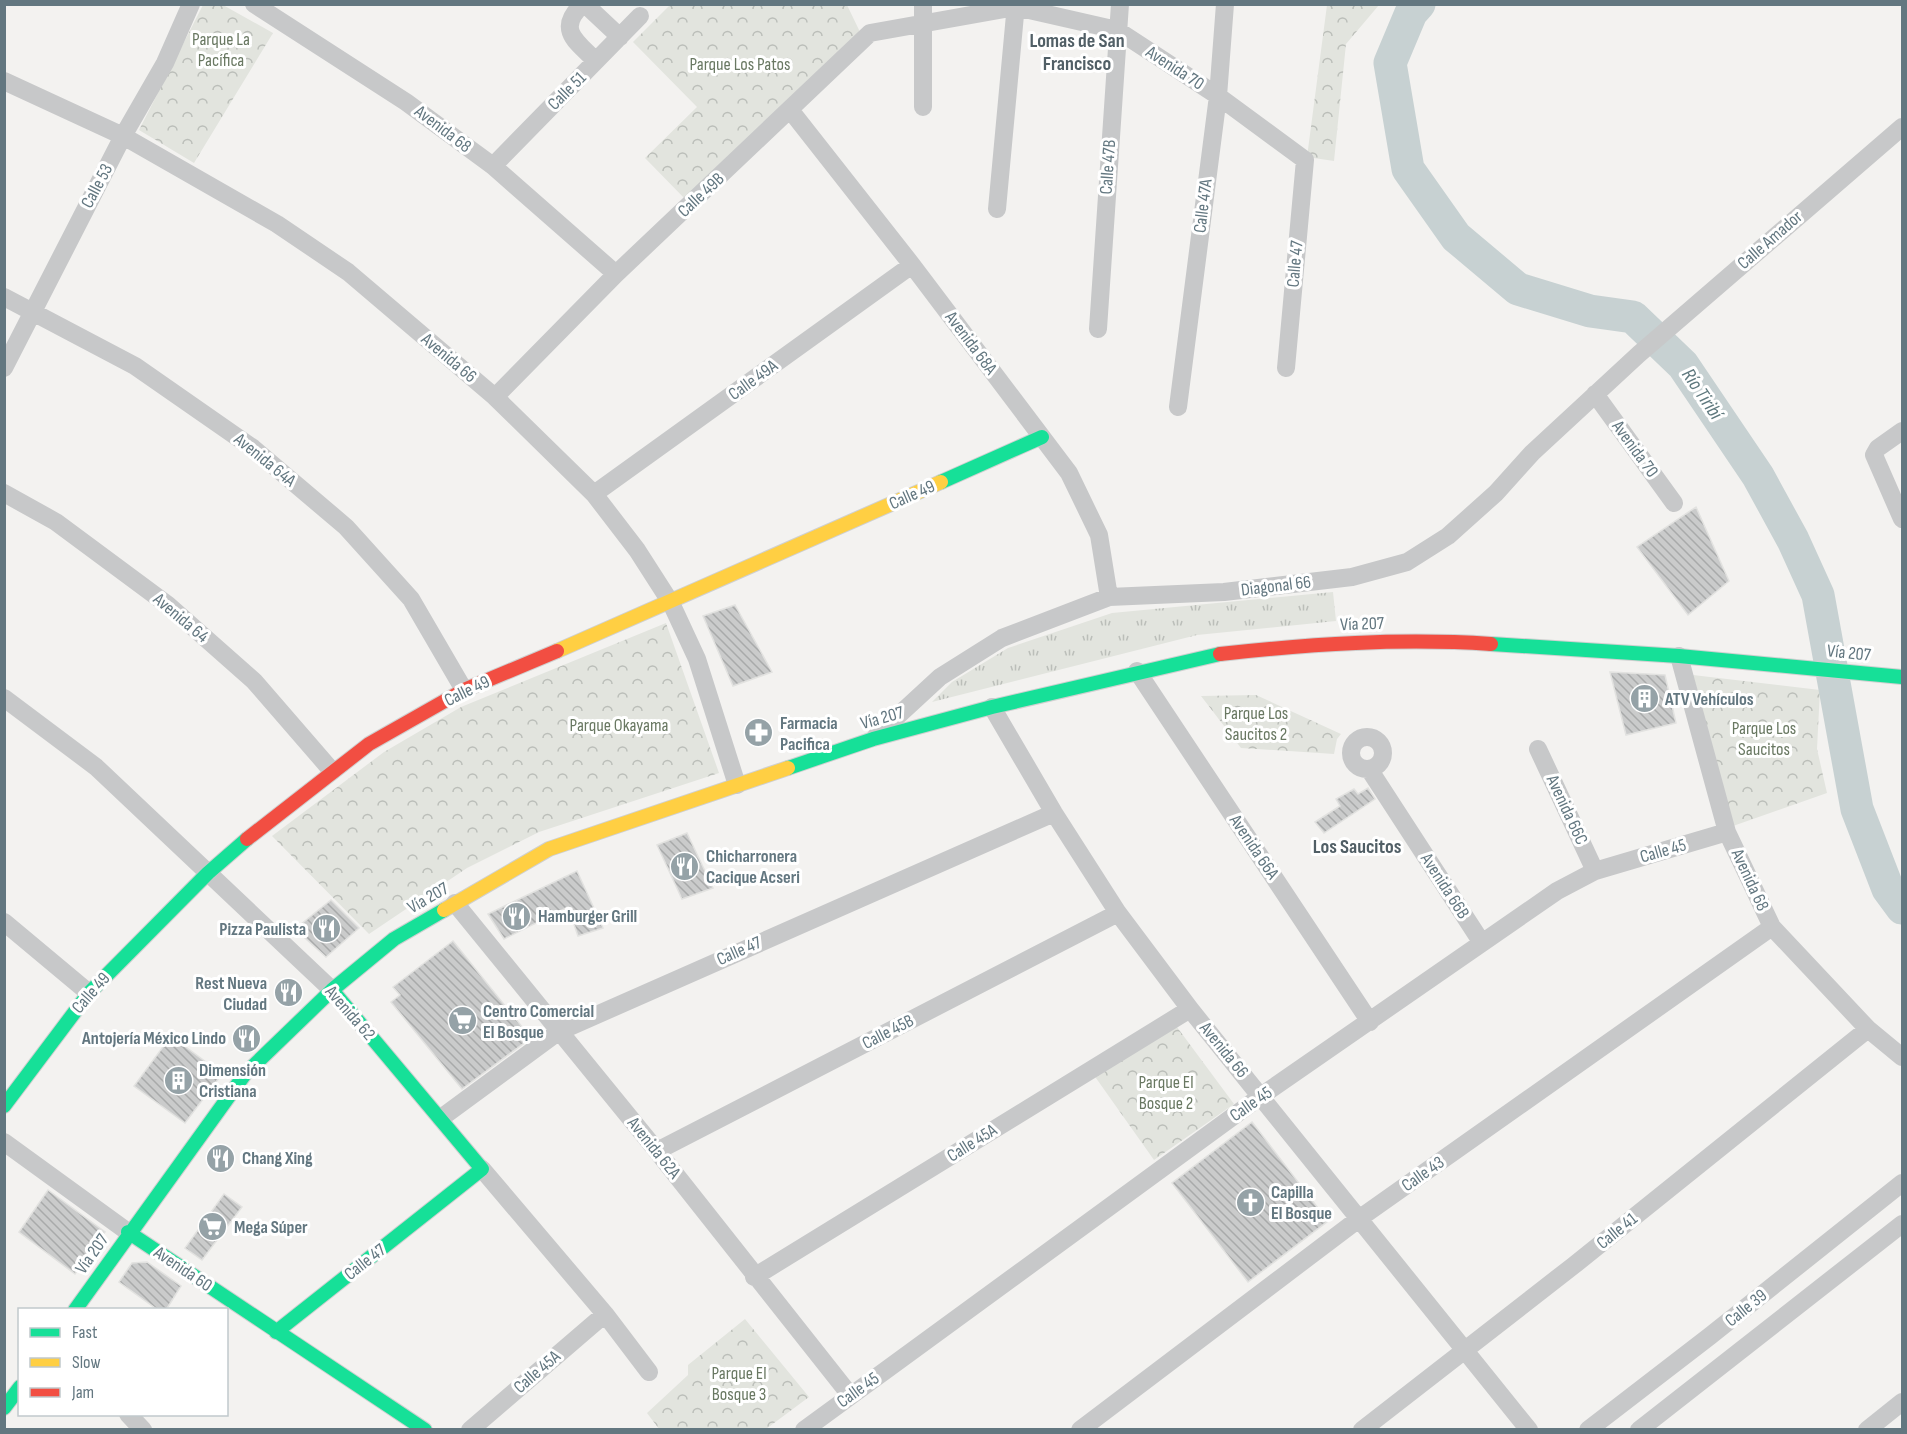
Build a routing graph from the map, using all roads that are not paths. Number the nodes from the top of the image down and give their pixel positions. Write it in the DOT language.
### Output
graph roads {
  1 [pos="191,4"];
  2 [pos="254,4"];
  3 [pos="914,4"];
  4 [pos="1120,4"];
  5 [pos="1225,4"];
  6 [pos="1016,6"];
  7 [pos="923,13"];
  8 [pos="640,16"];
  9 [pos="1117,30"];
  10 [pos="620,37"];
  11 [pos="596,61"];
  12 [pos="4,81"];
  13 [pos="1218,96"];
  14 [pos="923,107"];
  15 [pos="791,111"];
  16 [pos="1902,127"];
  17 [pos="123,136"];
  18 [pos="1305,160"];
  19 [pos="493,166"];
  20 [pos="997,209"];
  21 [pos="912,265"];
  22 [pos="616,274"];
  23 [pos="4,297"];
  24 [pos="32,310"];
  25 [pos="1098,329"];
  26 [pos="1639,354"];
  27 [pos="4,368"];
  28 [pos="1286,368"];
  29 [pos="1595,394"];
  30 [pos="495,397"];
  31 [pos="1178,407"];
  32 [pos="1902,431"];
  33 [pos="1042,437"];
  34 [pos="4,493"];
  35 [pos="594,494"];
  36 [pos="1674,503"];
  37 [pos="1902,519"];
  38 [pos="1109,597"];
  39 [pos="670,603"];
  40 [pos="1679,656"];
  41 [pos="1137,671"];
  42 [pos="1902,677"];
  43 [pos="464,690"];
  44 [pos="4,698"];
  45 [pos="992,706"];
  46 [pos="873,739"];
  47 [pos="1538,749"];
  48 [pos="1369,769"];
  49 [pos="332,771"];
  50 [pos="737,785"];
  51 [pos="1054,813"];
  52 [pos="1727,832"];
  53 [pos="1595,871"];
  54 [pos="207,873"];
  55 [pos="455,903"];
  56 [pos="1118,913"];
  57 [pos="4,922"];
  58 [pos="1772,927"];
  59 [pos="1482,943"];
  60 [pos="332,990"];
  61 [pos="89,993"];
  62 [pos="1190,1009"];
  63 [pos="1370,1022"];
  64 [pos="1868,1029"];
  65 [pos="558,1032"];
  66 [pos="1902,1057"];
  67 [pos="1262,1096"];
  68 [pos="4,1106"];
  69 [pos="441,1118"];
  70 [pos="4,1142"];
  71 [pos="657,1151"];
  72 [pos="482,1169"];
  73 [pos="1902,1183"];
  74 [pos="1360,1218"];
  75 [pos="1902,1224"];
  76 [pos="129,1232"];
  77 [pos="754,1276"];
  78 [pos="76,1308"];
  79 [pos="605,1314"];
  80 [pos="276,1332"];
  81 [pos="1464,1352"];
  82 [pos="650,1372"];
  83 [pos="18,1390"];
  84 [pos="850,1395"];
  85 [pos="1902,1402"];
  86 [pos="4,1408"];
  87 [pos="130,1416"];
  88 [pos="143,1430"];
  89 [pos="425,1430"];
  90 [pos="470,1430"];
  91 [pos="804,1430"];
  92 [pos="1080,1430"];
  93 [pos="1362,1430"];
  94 [pos="1529,1430"];
  95 [pos="1588,1430"];
  96 [pos="1639,1430"];
  97 [pos="1867,1430"];
  1 -- 17 [label="street, Calle 53"];
  2 -- 19 [label="street, Avenida 68"];
  3 -- 7 [label="street"];
  4 -- 9 [label="street, Calle 47B"];
  5 -- 13 [label="street, Calle 47A"];
  6 -- 7 [label="street, Avenida 70"];
  6 -- 9 [label="street, Avenida 70"];
  6 -- 20 [label="street"];
  7 -- 14 [label="street"];
  7 -- 15 [label="street, Calle 49B"];
  8 -- 10 [label="street, Calle 51"];
  9 -- 13 [label="street, Avenida 70"];
  9 -- 25 [label="street, Calle 47B"];
  10 -- 11 [label="street, Calle 51"];
  10 -- 11 [label="street"];
  11 -- 19 [label="street, Calle 51"];
  12 -- 17 [label="street, Avenida 66"];
  13 -- 18 [label="street, Avenida 70"];
  13 -- 31 [label="street, Calle 47A"];
  15 -- 21 [label="street, Avenida 68A"];
  15 -- 22 [label="street, Calle 49B"];
  16 -- 26 [label="street, Calle Amador"];
  17 -- 24 [label="street, Calle 53"];
  17 -- 30 [label="street, Avenida 66"];
  18 -- 28 [label="street, Calle 47"];
  19 -- 22 [label="street, Avenida 68"];
  21 -- 33 [label="street, Avenida 68A"];
  21 -- 35 [label="street, Calle 49A"];
  22 -- 30 [label="street, Calle 49B"];
  23 -- 24 [label="street, Avenida 64A"];
  24 -- 27 [label="street, Calle 53"];
  24 -- 43 [label="street, Avenida 64A"];
  26 -- 29 [label="street, Diagonal 66"];
  29 -- 36 [label="street, Avenida 70"];
  29 -- 38 [label="street, Diagonal 66"];
  30 -- 35 [label="street, Avenida 66"];
  32 -- 37 [label="street"];
  33 -- 38 [label="street, Avenida 68A"];
  33 -- 39 [label="street, Calle 49"];
  34 -- 49 [label="street, Avenida 64"];
  35 -- 39 [label="street, Avenida 66"];
  38 -- 46 [label="street, Diagonal 66"];
  39 -- 43 [label="street, Calle 49"];
  39 -- 50 [label="street, Avenida 66"];
  40 -- 41 [label="street, Vía 207"];
  40 -- 42 [label="street, Vía 207"];
  40 -- 52 [label="street, Avenida 68"];
  41 -- 45 [label="street, Vía 207"];
  41 -- 63 [label="street, Avenida 66A"];
  43 -- 49 [label="street, Calle 49"];
  44 -- 54 [label="street, Avenida 62"];
  45 -- 46 [label="street, Vía 207"];
  45 -- 51 [label="street, Avenida 66"];
  46 -- 50 [label="street, Vía 207"];
  47 -- 53 [label="street, Avenida 66C"];
  48 -- 59 [label="street, Avenida 66B"];
  49 -- 54 [label="street, Calle 49"];
  50 -- 55 [label="street, Vía 207"];
  51 -- 56 [label="street, Avenida 66"];
  51 -- 65 [label="street, Calle 47"];
  52 -- 53 [label="street, Calle 45"];
  52 -- 58 [label="street, Avenida 68"];
  53 -- 59 [label="street, Calle 45"];
  54 -- 60 [label="street, Avenida 62"];
  54 -- 61 [label="street, Calle 49"];
  55 -- 60 [label="street, Vía 207"];
  55 -- 65 [label="street, Avenida 62A"];
  56 -- 62 [label="street, Avenida 66"];
  56 -- 71 [label="street, Calle 45B"];
  57 -- 61 [label="street"];
  58 -- 64 [label="street, Avenida 68"];
  58 -- 74 [label="street, Calle 43"];
  59 -- 63 [label="street, Calle 45"];
  60 -- 69 [label="street, Avenida 62"];
  60 -- 76 [label="street, Vía 207"];
  61 -- 68 [label="street, Calle 49"];
  62 -- 67 [label="street, Avenida 66"];
  62 -- 77 [label="street, Calle 45A"];
  63 -- 67 [label="street, Calle 45"];
  64 -- 66 [label="street, Avenida 68"];
  64 -- 81 [label="street, Calle 41"];
  65 -- 69 [label="street, Calle 47"];
  65 -- 71 [label="street, Avenida 62A"];
  67 -- 74 [label="street, Avenida 66"];
  67 -- 84 [label="street, Calle 45"];
  69 -- 72 [label="street, Avenida 62"];
  70 -- 76 [label="street, Avenida 60"];
  71 -- 77 [label="street, Avenida 62A"];
  72 -- 79 [label="street, Avenida 62"];
  72 -- 80 [label="street, Calle 47"];
  73 -- 95 [label="street, Calle 39"];
  74 -- 81 [label="street, Avenida 66"];
  74 -- 92 [label="street, Calle 43"];
  75 -- 96 [label="street, Calle 39"];
  76 -- 78 [label="street, Vía 207"];
  76 -- 80 [label="street, Avenida 60"];
  77 -- 84 [label="street, Avenida 62A"];
  79 -- 82 [label="street, Avenida 62"];
  79 -- 90 [label="street, Calle 45A"];
  80 -- 89 [label="street, Avenida 60"];
  81 -- 93 [label="street, Calle 41"];
  81 -- 94 [label="street, Avenida 66"];
  83 -- 86 [label="street"];
  84 -- 91 [label="street, Calle 45"];
  85 -- 97 [label="street"];
  87 -- 88 [label="street"];
}
